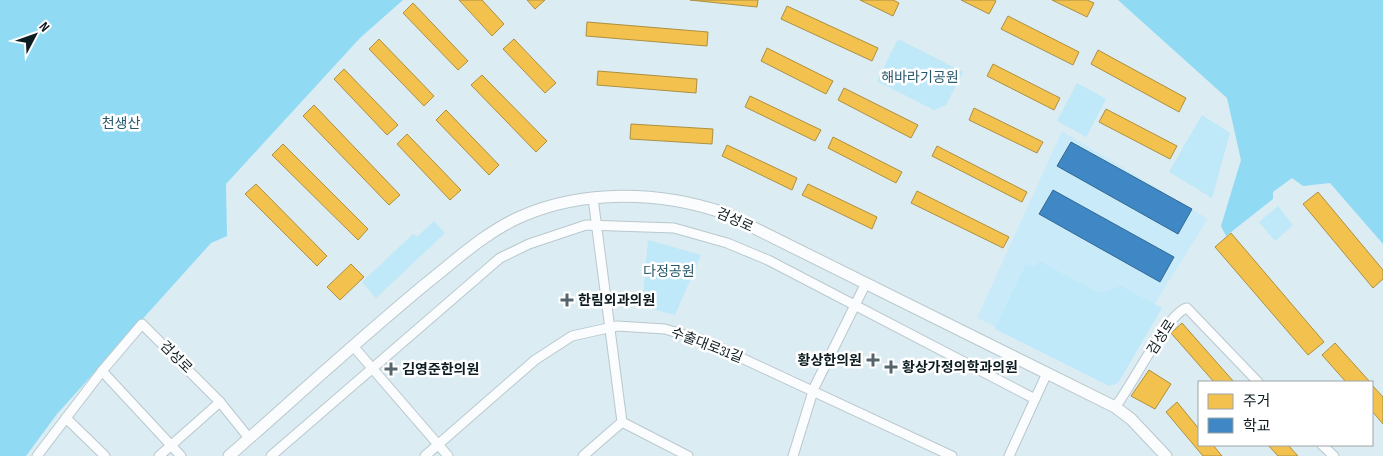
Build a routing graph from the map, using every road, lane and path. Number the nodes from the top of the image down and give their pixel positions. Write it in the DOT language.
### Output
graph roads {
  1 [pos="594,198"];
  2 [pos="596,225"];
  3 [pos="866,283"];
  4 [pos="855,304"];
  5 [pos="610,328"];
  6 [pos="353,346"];
  7 [pos="372,368"];
  8 [pos="102,371"];
  9 [pos="1047,373"];
  10 [pos="1257,381"];
  11 [pos="813,391"];
  12 [pos="1035,399"];
  13 [pos="220,402"];
  14 [pos="1115,406"];
  15 [pos="66,418"];
  16 [pos="622,422"];
  17 [pos="249,438"];
  18 [pos="438,444"];
  19 [pos="172,445"];
  20 [pos="1323,446"];
  21 [pos="37,456"];
  22 [pos="105,456"];
  23 [pos="160,456"];
  24 [pos="182,456"];
  25 [pos="229,456"];
  26 [pos="272,456"];
  27 [pos="425,456"];
  28 [pos="448,456"];
  29 [pos="583,456"];
  30 [pos="688,456"];
  31 [pos="793,456"];
  32 [pos="952,456"];
  33 [pos="1009,456"];
  34 [pos="1166,456"];
  35 [pos="1334,456"];
  1 -- 2 [label="street"];
  1 -- 3 [label="street, 검성로"];
  1 -- 6 [label="street, 검성로"];
  2 -- 4 [label="street"];
  2 -- 5 [label="street"];
  2 -- 7 [label="street"];
  3 -- 4 [label="street"];
  3 -- 9 [label="street, 검성로"];
  4 -- 11 [label="street"];
  4 -- 12 [label="street"];
  5 -- 11 [label="street, 수출대로31길"];
  5 -- 16 [label="street"];
  5 -- 18 [label="street, 수출대로31길"];
  6 -- 7 [label="street"];
  6 -- 17 [label="street, 검성로"];
  7 -- 18 [label="street"];
  7 -- 26 [label="street"];
  8 -- 13 [label="street, 검성로"];
  8 -- 15 [label="street, 검성로"];
  8 -- 19 [label="street"];
  9 -- 12 [label="street"];
  9 -- 14 [label="street, 검성로"];
  10 -- 14 [label="street, 검성로"];
  11 -- 31 [label="street"];
  11 -- 32 [label="street, 수출대로31길"];
  12 -- 33 [label="street"];
  13 -- 17 [label="street, 검성로"];
  13 -- 19 [label="street"];
  14 -- 34 [label="street, 검성로"];
  15 -- 21 [label="street, 검성로"];
  15 -- 22 [label="street"];
  16 -- 29 [label="street"];
  16 -- 30 [label="street"];
  17 -- 25 [label="street, 검성로"];
  18 -- 27 [label="street, 수출대로31길"];
  18 -- 28 [label="street"];
  19 -- 23 [label="street"];
  19 -- 24 [label="street"];
  20 -- 35 [label="street"];
}
